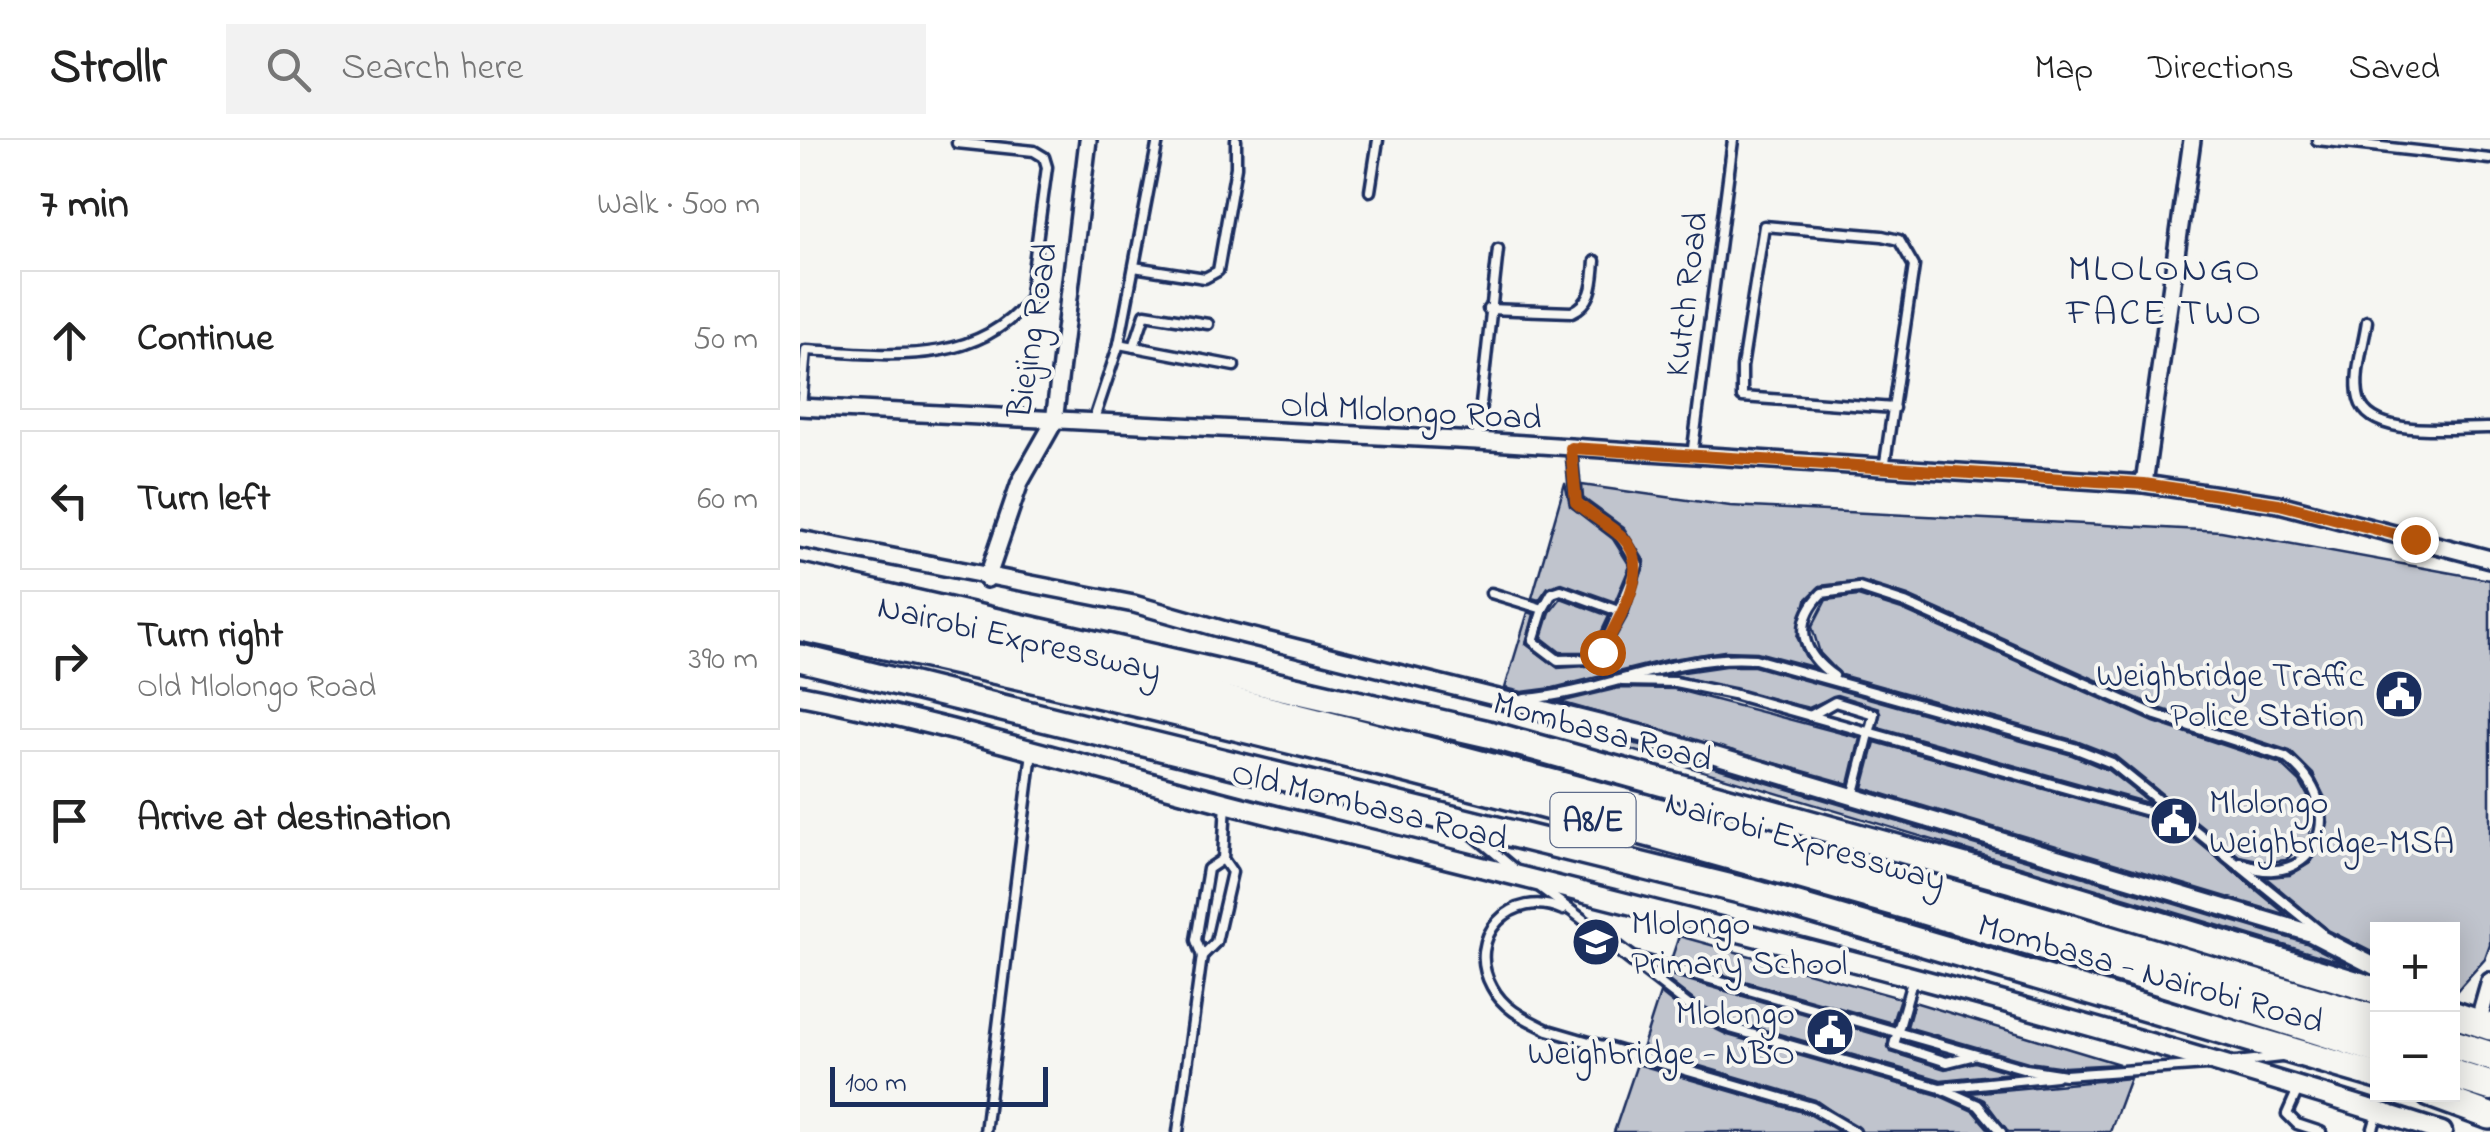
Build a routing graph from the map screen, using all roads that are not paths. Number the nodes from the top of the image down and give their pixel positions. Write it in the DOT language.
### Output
graph roads {
  1 [pos="1088,140"];
  2 [pos="1158,140"];
  3 [pos="1236,140"];
  4 [pos="1378,140"];
  5 [pos="1733,140"];
  6 [pos="2192,140"];
  7 [pos="2317,140"];
  8 [pos="957,144"];
  9 [pos="2490,159"];
  10 [pos="1370,191"];
  11 [pos="1498,249"];
  12 [pos="1596,261"];
  13 [pos="1134,267"];
  14 [pos="1488,309"];
  15 [pos="2368,320"];
  16 [pos="1208,324"];
  17 [pos="1118,344"];
  18 [pos="1134,347"];
  19 [pos="803,350"];
  20 [pos="1234,366"];
  21 [pos="800,407"];
  22 [pos="1894,408"];
  23 [pos="1054,422"];
  24 [pos="1094,422"];
  25 [pos="2490,428"];
  26 [pos="1477,441"];
  27 [pos="1571,448"];
  28 [pos="1692,456"];
  29 [pos="1884,468"];
  30 [pos="2144,484"];
  31 [pos="800,539"];
  32 [pos="2490,559"];
  33 [pos="800,577"];
  34 [pos="987,579"];
  35 [pos="1492,593"];
  36 [pos="800,602"];
  37 [pos="1543,610"];
  38 [pos="1621,612"];
  39 [pos="800,626"];
  40 [pos="800,658"];
  41 [pos="1613,681"];
  42 [pos="1844,682"];
  43 [pos="800,695"];
  44 [pos="1510,700"];
  45 [pos="1810,716"];
  46 [pos="1871,734"];
  47 [pos="1032,752"];
  48 [pos="1853,798"];
  49 [pos="1226,802"];
  50 [pos="1411,805"];
  51 [pos="2184,821"];
  52 [pos="2228,858"];
  53 [pos="1223,859"];
  54 [pos="1518,873"];
  55 [pos="1576,916"];
  56 [pos="1606,940"];
  57 [pos="2335,944"];
  58 [pos="1202,956"];
  59 [pos="2370,964"];
  60 [pos="1913,978"];
  61 [pos="2490,983"];
  62 [pos="2370,989"];
  63 [pos="2370,1018"];
  64 [pos="2466,1018"];
  65 [pos="1897,1032"];
  66 [pos="2460,1047"];
  67 [pos="2370,1048"];
  68 [pos="1976,1054"];
  69 [pos="2490,1056"];
  70 [pos="2336,1061"];
  71 [pos="2218,1064"];
  72 [pos="2370,1073"];
  73 [pos="2065,1076"];
  74 [pos="2460,1077"];
  75 [pos="2490,1086"];
  76 [pos="2299,1087"];
  77 [pos="1940,1088"];
  78 [pos="2452,1102"];
  79 [pos="2378,1111"];
  80 [pos="2490,1116"];
  81 [pos="986,1132"];
  82 [pos="1178,1132"];
  83 [pos="1854,1132"];
  84 [pos="2002,1132"];
  85 [pos="2321,1132"];
  86 [pos="2372,1132"];
  87 [pos="2442,1132"];
  1 -- 23 [label="street, Biejing Road"];
  2 -- 13 [label="lane"];
  3 -- 13 [label="lane"];
  4 -- 10 [label="lane"];
  5 -- 28 [label="lane, Kutch Road"];
  6 -- 30 [label="street"];
  7 -- 9 [label="lane"];
  8 -- 19 [label="lane"];
  11 -- 14 [label="lane"];
  12 -- 14 [label="lane"];
  13 -- 17 [label="lane"];
  14 -- 26 [label="lane"];
  15 -- 25 [label="lane"];
  16 -- 18 [label="lane"];
  17 -- 18 [label="lane"];
  17 -- 24 [label="lane"];
  18 -- 20 [label="lane"];
  19 -- 21 [label="lane"];
  21 -- 23 [label="street, Old Mlolongo Road"];
  22 -- 22 [label="lane"];
  22 -- 29 [label="lane"];
  23 -- 24 [label="street, Old Mlolongo Road"];
  23 -- 34 [label="street, Biejing Road"];
  24 -- 26 [label="street, Old Mlolongo Road"];
  26 -- 27 [label="street, Old Mlolongo Road"];
  27 -- 28 [label="street, Old Mlolongo Road"];
  27 -- 38 [label="lane"];
  28 -- 29 [label="street, Old Mlolongo Road"];
  29 -- 30 [label="street, Old Mlolongo Road"];
  30 -- 32 [label="street, Old Mlolongo Road"];
  31 -- 34 [label="street"];
  33 -- 62 [label="highway, Mombasa Road"];
  34 -- 44 [label="street"];
  35 -- 37 [label="lane"];
  36 -- 63 [label="highway, Nairobi Expressway / A8/E"];
  37 -- 38 [label="lane"];
  37 -- 38 [label="lane"];
  39 -- 67 [label="highway, Nairobi Expressway / A8/E"];
  40 -- 50 [label="highway, Mombasa - Nairobi Road"];
  41 -- 42 [label="lane"];
  41 -- 44 [label="lane"];
  41 -- 45 [label="lane"];
  42 -- 51 [label="lane"];
  42 -- 52 [label="lane"];
  43 -- 47 [label="street, Old Mombasa Road"];
  44 -- 48 [label="street"];
  45 -- 46 [label="lane"];
  45 -- 46 [label="lane"];
  46 -- 48 [label="lane"];
  46 -- 51 [label="lane"];
  47 -- 49 [label="street, Old Mombasa Road"];
  47 -- 81 [label="lane"];
  48 -- 57 [label="street"];
  49 -- 53 [label="lane"];
  49 -- 54 [label="street, Old Mombasa Road"];
  50 -- 54 [label="lane"];
  50 -- 70 [label="highway, Mombasa - Nairobi Road"];
  51 -- 52 [label="lane"];
  52 -- 57 [label="lane"];
  53 -- 58 [label="lane"];
  53 -- 58 [label="lane"];
  54 -- 55 [label="lane"];
  54 -- 60 [label="street, Old Mombasa Road"];
  55 -- 56 [label="lane"];
  55 -- 83 [label="lane"];
  56 -- 65 [label="lane"];
  56 -- 77 [label="lane"];
  57 -- 59 [label="street"];
  58 -- 82 [label="lane"];
  60 -- 65 [label="lane"];
  60 -- 71 [label="street, Old Mombasa Road"];
  61 -- 64 [label="street"];
  65 -- 68 [label="lane"];
  65 -- 68 [label="lane"];
  66 -- 69 [label="highway"];
  68 -- 73 [label="lane"];
  70 -- 71 [label="lane"];
  70 -- 72 [label="highway, Mombasa - Nairobi Road"];
  71 -- 73 [label="lane"];
  71 -- 76 [label="street, Old Mombasa Road"];
  73 -- 77 [label="lane"];
  74 -- 75 [label="highway"];
  76 -- 79 [label="street, Old Mombasa Road"];
  76 -- 85 [label="lane"];
  77 -- 84 [label="lane"];
  78 -- 80 [label="highway"];
  79 -- 86 [label="lane"];
  79 -- 87 [label="street, Old Mombasa Road"];
}
